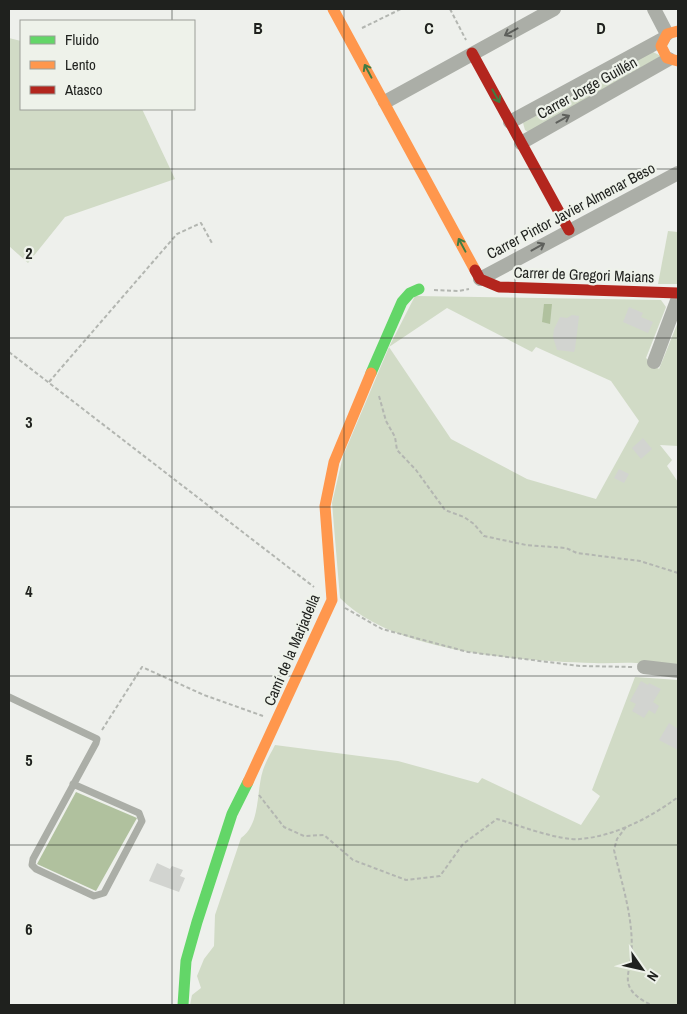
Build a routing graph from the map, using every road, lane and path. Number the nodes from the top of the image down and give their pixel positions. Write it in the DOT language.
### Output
graph roads {
  1 [pos="333,9"];
  2 [pos="401,9"];
  3 [pos="450,9"];
  4 [pos="554,9"];
  5 [pos="654,9"];
  6 [pos="348,35"];
  7 [pos="670,35"];
  8 [pos="470,49"];
  9 [pos="674,60"];
  10 [pos="385,102"];
  11 [pos="510,122"];
  12 [pos="521,143"];
  13 [pos="678,173"];
  14 [pos="569,230"];
  15 [pos="212,244"];
  16 [pos="484,281"];
  17 [pos="419,289"];
  18 [pos="678,293"];
  19 [pos="678,298"];
  20 [pos="9,352"];
  21 [pos="654,362"];
  22 [pos="49,382"];
  23 [pos="368,382"];
  24 [pos="678,573"];
  25 [pos="316,588"];
  26 [pos="332,600"];
  27 [pos="644,667"];
  28 [pos="678,671"];
  29 [pos="9,697"];
  30 [pos="278,721"];
  31 [pos="96,738"];
  32 [pos="73,784"];
  33 [pos="246,784"];
  34 [pos="678,797"];
  35 [pos="626,827"];
  36 [pos="183,1005"];
  37 [pos="651,1005"];
  1 -- 6 [label="street"];
  2 -- 6 [label="path"];
  3 -- 8 [label="path"];
  4 -- 8 [label="street, one-way"];
  5 -- 7 [label="street"];
  10 -- 6 [label="street, one-way"];
  7 -- 9 [label="street"];
  7 -- 11 [label="street, Carrer Jorge Guillén"];
  8 -- 10 [label="street"];
  8 -- 11 [label="street, one-way"];
  12 -- 9 [label="street, Carrer Jorge Guillén, one-way"];
  16 -- 10 [label="street, one-way"];
  11 -- 12 [label="street"];
  12 -- 14 [label="street"];
  13 -- 14 [label="street, Carrer Pintor Javier Almenar Beso"];
  16 -- 14 [label="street, Carrer Pintor Javier Almenar Beso, one-way"];
  15 -- 22 [label="path"];
  16 -- 17 [label="path"];
  16 -- 18 [label="street, Carrer de Gregori Maians"];
  17 -- 23 [label="street, Camí de la Marjadella"];
  19 -- 21 [label="street"];
  20 -- 22 [label="path"];
  22 -- 25 [label="path"];
  23 -- 24 [label="path"];
  23 -- 26 [label="street, Camí de la Marjadella"];
  26 -- 27 [label="path"];
  26 -- 30 [label="street, Camí de la Marjadella"];
  27 -- 28 [label="street"];
  29 -- 31 [label="lane"];
  30 -- 31 [label="path"];
  30 -- 33 [label="street, Camí de la Marjadella"];
  31 -- 32 [label="lane"];
  32 -- 32 [label="lane"];
  33 -- 35 [label="path"];
  33 -- 36 [label="street, Camí de la Marjadella"];
  34 -- 35 [label="path"];
  35 -- 37 [label="path"];
}
